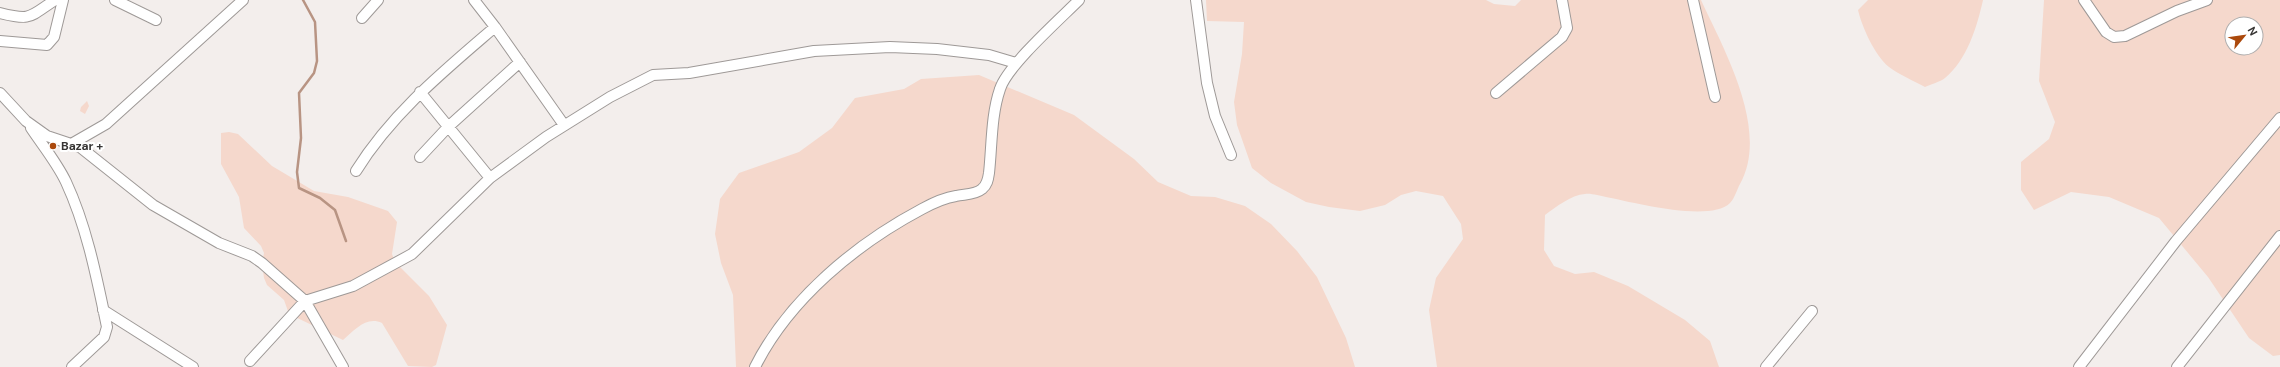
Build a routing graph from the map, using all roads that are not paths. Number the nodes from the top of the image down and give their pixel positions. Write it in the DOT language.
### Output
graph roads {
  1 [pos="55,0"];
  2 [pos="63,0"];
  3 [pos="115,0"];
  4 [pos="243,0"];
  5 [pos="378,0"];
  6 [pos="474,0"];
  7 [pos="1078,0"];
  8 [pos="1196,0"];
  9 [pos="1562,0"];
  10 [pos="1693,0"];
  11 [pos="2084,0"];
  12 [pos="2207,0"];
  13 [pos="0,13"];
  14 [pos="362,18"];
  15 [pos="156,20"];
  16 [pos="495,27"];
  17 [pos="0,41"];
  18 [pos="520,62"];
  19 [pos="1016,63"];
  20 [pos="420,92"];
  21 [pos="0,93"];
  22 [pos="1496,93"];
  23 [pos="1714,97"];
  24 [pos="2280,118"];
  25 [pos="26,121"];
  26 [pos="564,125"];
  27 [pos="448,127"];
  28 [pos="73,143"];
  29 [pos="1231,155"];
  30 [pos="420,157"];
  31 [pos="356,171"];
  32 [pos="490,178"];
  33 [pos="2280,236"];
  34 [pos="305,301"];
  35 [pos="103,310"];
  36 [pos="1812,311"];
  37 [pos="250,361"];
  38 [pos="72,367"];
  39 [pos="193,367"];
  40 [pos="343,367"];
  41 [pos="755,367"];
  42 [pos="1766,367"];
  43 [pos="2079,367"];
  44 [pos="2177,367"];
  1 -- 13 [label="street"];
  2 -- 17 [label="street"];
  3 -- 15 [label="street"];
  4 -- 28 [label="street"];
  5 -- 14 [label="street"];
  6 -- 16 [label="street"];
  7 -- 19 [label="street"];
  8 -- 29 [label="street"];
  9 -- 22 [label="street"];
  10 -- 23 [label="street"];
  11 -- 12 [label="street"];
  16 -- 18 [label="street"];
  16 -- 20 [label="street"];
  18 -- 26 [label="street"];
  18 -- 27 [label="street"];
  19 -- 26 [label="street"];
  19 -- 41 [label="street"];
  20 -- 27 [label="street"];
  20 -- 31 [label="street"];
  21 -- 25 [label="street"];
  24 -- 43 [label="street"];
  25 -- 28 [label="street"];
  25 -- 35 [label="street"];
  26 -- 32 [label="street"];
  27 -- 30 [label="street"];
  27 -- 32 [label="street"];
  28 -- 34 [label="street"];
  32 -- 34 [label="street"];
  33 -- 44 [label="street"];
  34 -- 37 [label="street"];
  34 -- 40 [label="street"];
  35 -- 38 [label="street"];
  35 -- 39 [label="street"];
  36 -- 42 [label="street"];
}
